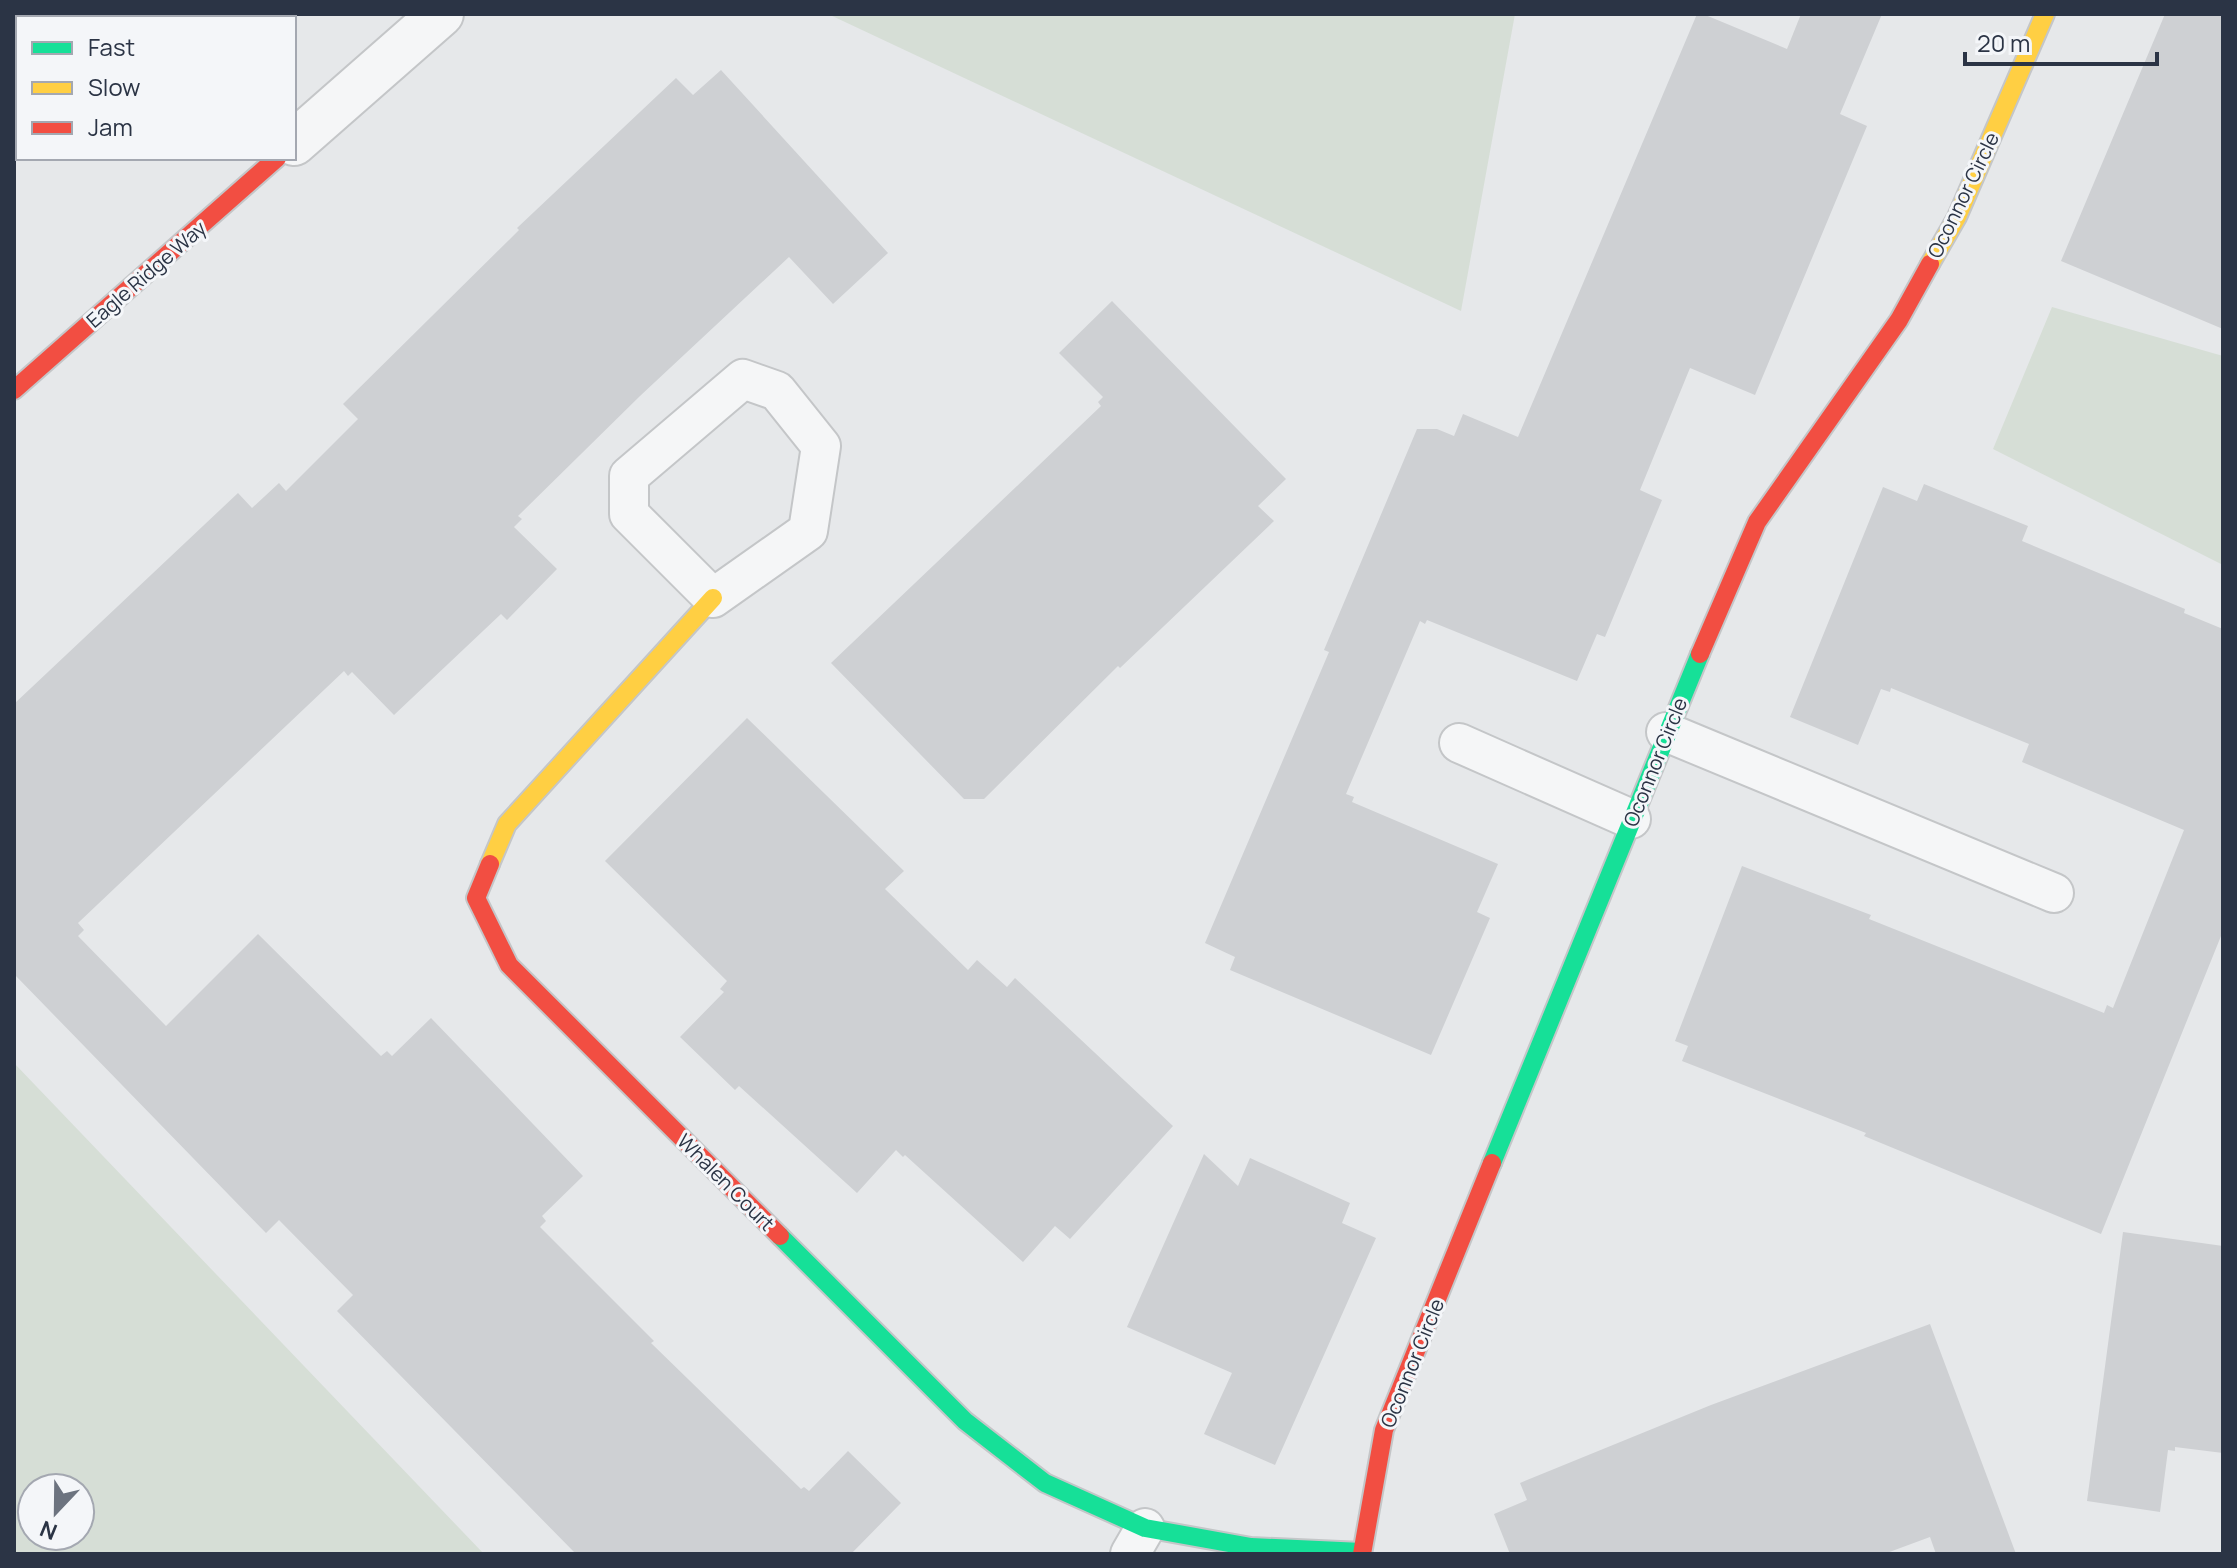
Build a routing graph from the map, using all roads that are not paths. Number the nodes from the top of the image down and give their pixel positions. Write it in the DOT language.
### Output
graph roads {
  1 [pos="441,14"];
  2 [pos="2045,14"];
  3 [pos="296,141"];
  4 [pos="275,160"];
  5 [pos="14,390"];
  6 [pos="713,598"];
  7 [pos="1666,732"];
  8 [pos="1459,743"];
  9 [pos="1631,819"];
  10 [pos="2054,893"];
  11 [pos="1138,1541"];
  12 [pos="1362,1553"];
  1 -- 3 [label="street"];
  2 -- 7 [label="street, Oconnor Circle"];
  4 -- 5 [label="street, Eagle Ridge Way"];
  6 -- 6 [label="lane"];
  6 -- 11 [label="street, Whalen Court"];
  7 -- 9 [label="street, Oconnor Circle"];
  7 -- 10 [label="lane"];
  8 -- 9 [label="lane"];
  9 -- 12 [label="street, Oconnor Circle"];
  11 -- 12 [label="street, Whalen Court"];
}
